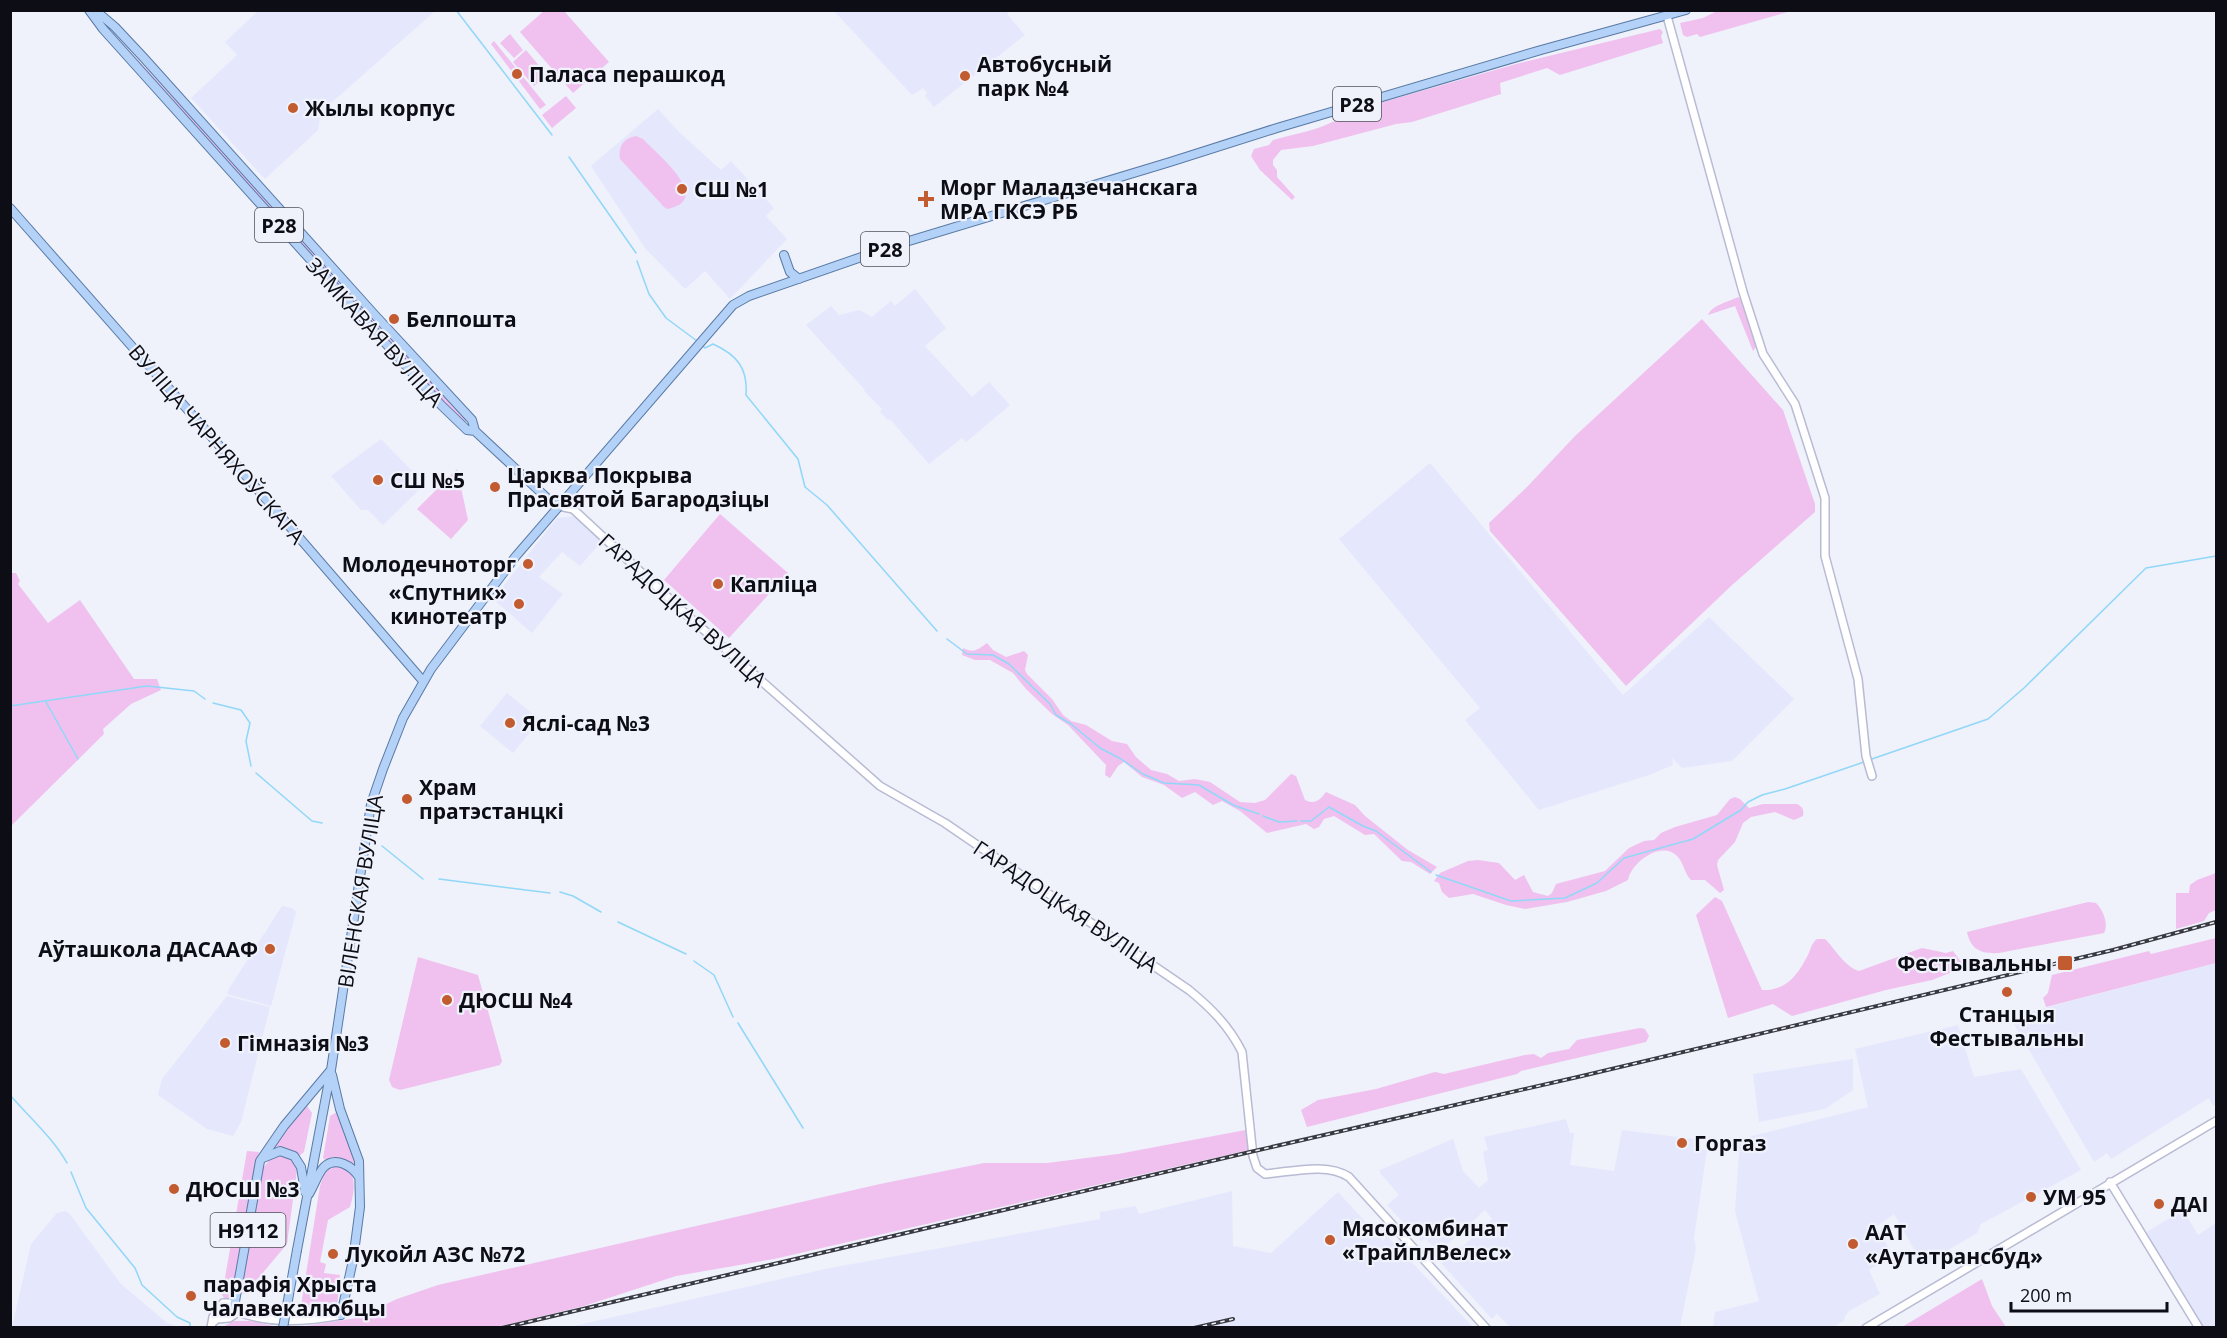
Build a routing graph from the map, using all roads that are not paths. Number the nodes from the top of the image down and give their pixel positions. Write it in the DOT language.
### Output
graph roads {
  1 [pos="89,10"];
  2 [pos="95,10"];
  3 [pos="1686,10"];
  4 [pos="1667,16"];
  5 [pos="10,208"];
  6 [pos="294,226"];
  7 [pos="286,233"];
  8 [pos="784,255"];
  9 [pos="799,279"];
  10 [pos="475,431"];
  11 [pos="560,506"];
  12 [pos="423,681"];
  13 [pos="1872,776"];
  14 [pos="331,1070"];
  15 [pos="2217,1120"];
  16 [pos="260,1161"];
  17 [pos="360,1178"];
  18 [pos="2110,1182"];
  19 [pos="306,1201"];
  20 [pos="234,1307"];
  21 [pos="219,1309"];
  22 [pos="341,1315"];
  23 [pos="223,1317"];
  24 [pos="212,1323"];
  25 [pos="283,1328"];
  26 [pos="1486,1328"];
  27 [pos="1866,1328"];
  28 [pos="2199,1328"];
  1 -- 7 [label="main road, ЗАМКАВАЯ ВУЛІЦА / Р28"];
  2 -- 6 [label="main road, ЗАМКАВАЯ ВУЛІЦА / Р28"];
  3 -- 4 [label="main road, Р28"];
  4 -- 9 [label="main road, Р28"];
  4 -- 13 [label="street"];
  5 -- 12 [label="main road, ВУЛІЦА ЧАРНЯХОЎСКАГА"];
  6 -- 7 [label="main road"];
  6 -- 10 [label="main road, ЗАМКАВАЯ ВУЛІЦА / Р28"];
  7 -- 10 [label="main road, ЗАМКАВАЯ ВУЛІЦА / Р28"];
  8 -- 9 [label="main road"];
  9 -- 11 [label="main road, Р28"];
  10 -- 11 [label="main road, ЗАМКАВАЯ ВУЛІЦА / Р28"];
  11 -- 12 [label="main road, ВІЛЕНСКАЯ ВУЛІЦА"];
  11 -- 26 [label="street, ГАРАДОЦКАЯ ВУЛІЦА"];
  12 -- 14 [label="main road, ВІЛЕНСКАЯ ВУЛІЦА"];
  14 -- 16 [label="main road, Н9112"];
  14 -- 17 [label="main road"];
  14 -- 19 [label="main road, ВІЛЕНСКАЯ ВУЛІЦА"];
  15 -- 18 [label="street"];
  16 -- 19 [label="main road, Н9112"];
  16 -- 20 [label="main road, Н9112"];
  17 -- 19 [label="main road, Н9112"];
  17 -- 22 [label="main road"];
  18 -- 27 [label="street"];
  18 -- 28 [label="street"];
  19 -- 25 [label="main road, ВІЛЕНСКАЯ ВУЛІЦА, bridge"];
  20 -- 21 [label="street"];
  20 -- 22 [label="street"];
  20 -- 23 [label="street"];
  21 -- 23 [label="street"];
  21 -- 24 [label="street"];
  23 -- 24 [label="street"];
}
